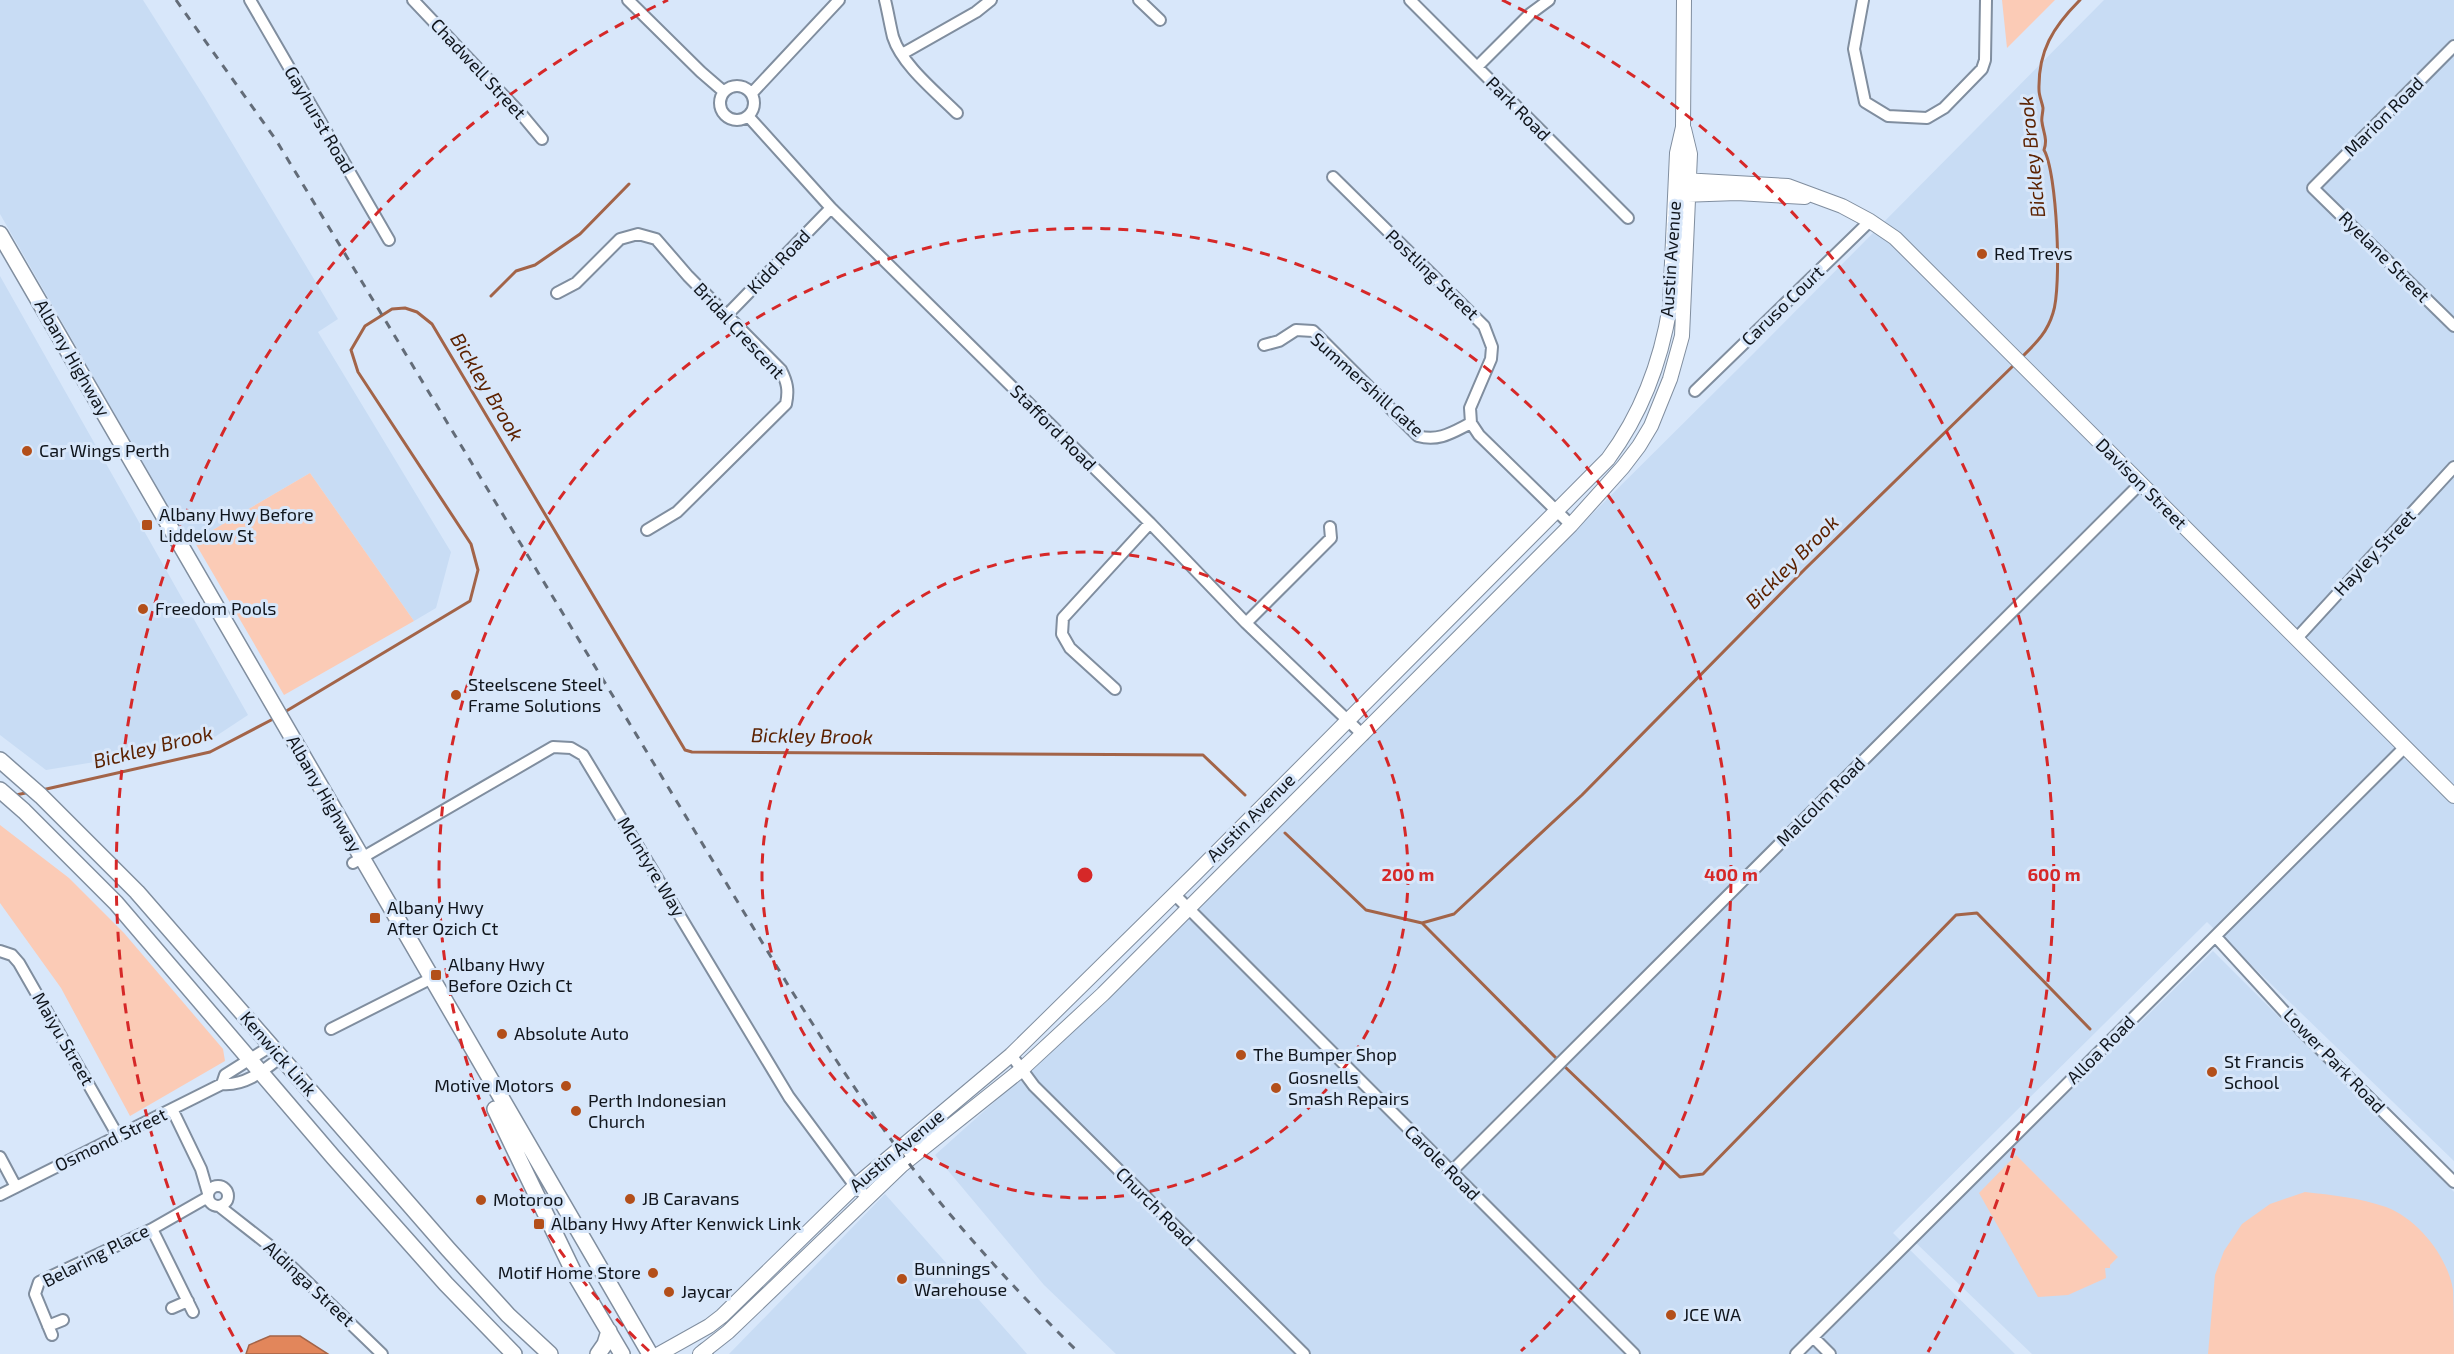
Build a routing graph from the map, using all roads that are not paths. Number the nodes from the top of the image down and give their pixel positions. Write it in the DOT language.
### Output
graph roads {
  1 [pos="250,0"];
  2 [pos="413,0"];
  3 [pos="628,0"];
  4 [pos="838,0"];
  5 [pos="885,0"];
  6 [pos="991,0"];
  7 [pos="1139,0"];
  8 [pos="1410,0"];
  9 [pos="1549,0"];
  10 [pos="1684,0"];
  11 [pos="1863,0"];
  12 [pos="1986,0"];
  13 [pos="1160,20"];
  14 [pos="2454,46"];
  15 [pos="902,54"];
  16 [pos="1477,68"];
  17 [pos="723,92"];
  18 [pos="752,93"];
  19 [pos="957,113"];
  20 [pos="748,116"];
  21 [pos="542,139"];
  22 [pos="1333,177"];
  23 [pos="1683,187"];
  24 [pos="2313,188"];
  25 [pos="831,208"];
  26 [pos="1628,218"];
  27 [pos="1870,221"];
  28 [pos="0,234"];
  29 [pos="389,240"];
  30 [pos="0,254"];
  31 [pos="557,293"];
  32 [pos="726,316"];
  33 [pos="2454,327"];
  34 [pos="1264,345"];
  35 [pos="1695,391"];
  36 [pos="1471,423"];
  37 [pos="2454,467"];
  38 [pos="2140,484"];
  39 [pos="1557,511"];
  40 [pos="1150,523"];
  41 [pos="1571,525"];
  42 [pos="1330,527"];
  43 [pos="647,530"];
  44 [pos="1246,623"];
  45 [pos="2297,638"];
  46 [pos="1115,689"];
  47 [pos="268,705"];
  48 [pos="1348,721"];
  49 [pos="1363,735"];
  50 [pos="2405,747"];
  51 [pos="0,760"];
  52 [pos="0,790"];
  53 [pos="2454,796"];
  54 [pos="357,860"];
  55 [pos="1174,894"];
  56 [pos="1189,909"];
  57 [pos="2216,937"];
  58 [pos="0,951"];
  59 [pos="426,981"];
  60 [pos="331,1029"];
  61 [pos="276,1052"];
  62 [pos="1011,1055"];
  63 [pos="250,1059"];
  64 [pos="1021,1070"];
  65 [pos="261,1072"];
  66 [pos="222,1084"];
  67 [pos="172,1109"];
  68 [pos="118,1136"];
  69 [pos="0,1157"];
  70 [pos="1451,1172"];
  71 [pos="2454,1182"];
  72 [pos="855,1186"];
  73 [pos="16,1187"];
  74 [pos="0,1195"];
  75 [pos="867,1197"];
  76 [pos="215,1198"];
  77 [pos="152,1229"];
  78 [pos="188,1301"];
  79 [pos="172,1308"];
  80 [pos="193,1312"];
  81 [pos="63,1320"];
  82 [pos="609,1331"];
  83 [pos="1813,1337"];
  84 [pos="702,1353"];
  85 [pos="382,1354"];
  86 [pos="514,1354"];
  87 [pos="550,1354"];
  88 [pos="598,1354"];
  89 [pos="622,1354"];
  90 [pos="650,1354"];
  91 [pos="659,1354"];
  92 [pos="1304,1354"];
  93 [pos="1634,1354"];
  94 [pos="1796,1354"];
  95 [pos="1830,1354"];
  1 -- 29 [label="street, Gayhurst Road"];
  2 -- 21 [label="street, Chadwell Street"];
  3 -- 17 [label="street"];
  4 -- 18 [label="street"];
  5 -- 15 [label="street"];
  6 -- 15 [label="street"];
  7 -- 13 [label="street"];
  8 -- 16 [label="street, Park Road"];
  9 -- 16 [label="street"];
  10 -- 23 [label="main road"];
  11 -- 12 [label="street"];
  14 -- 24 [label="street, Marion Road"];
  15 -- 19 [label="street"];
  16 -- 26 [label="street, Park Road"];
  17 -- 18 [label="street"];
  17 -- 20 [label="street"];
  18 -- 20 [label="street"];
  20 -- 25 [label="street, Stafford Road"];
  22 -- 36 [label="street, Postling Street"];
  23 -- 27 [label="main road, Davison Street"];
  23 -- 39 [label="main road, Austin Avenue"];
  23 -- 41 [label="main road, Austin Avenue"];
  24 -- 33 [label="street, Ryelane Street"];
  25 -- 32 [label="street, Kidd Road"];
  25 -- 40 [label="street, Stafford Road"];
  27 -- 35 [label="street, Caruso Court"];
  27 -- 38 [label="main road, Davison Street"];
  28 -- 47 [label="highway, Albany Highway"];
  30 -- 47 [label="highway, Albany Highway"];
  31 -- 32 [label="street, Bridal Crescent"];
  32 -- 43 [label="street, Bridal Crescent"];
  34 -- 36 [label="street, Summershill Gate"];
  36 -- 39 [label="street"];
  37 -- 45 [label="street, Hayley Street"];
  38 -- 45 [label="main road, Davison Street"];
  38 -- 70 [label="street, Malcolm Road"];
  39 -- 41 [label="street"];
  39 -- 48 [label="main road, Austin Avenue"];
  40 -- 44 [label="street, Stafford Road"];
  40 -- 46 [label="street"];
  41 -- 49 [label="main road, Austin Avenue"];
  42 -- 44 [label="street"];
  44 -- 48 [label="street, Stafford Road"];
  45 -- 50 [label="main road, Davison Street"];
  47 -- 54 [label="highway, Albany Highway"];
  48 -- 49 [label="street, Stafford Road"];
  48 -- 55 [label="main road, Austin Avenue"];
  49 -- 56 [label="main road, Austin Avenue"];
  50 -- 53 [label="main road, Davison Street"];
  50 -- 57 [label="street, Alloa Road"];
  51 -- 61 [label="highway, Kenwick Link"];
  52 -- 63 [label="highway, Kenwick Link"];
  54 -- 59 [label="highway, Albany Highway"];
  54 -- 72 [label="street, McIntyre Way"];
  55 -- 56 [label="street, Carole Road"];
  55 -- 62 [label="main road, Austin Avenue"];
  56 -- 64 [label="main road, Austin Avenue"];
  56 -- 70 [label="street, Carole Road"];
  57 -- 71 [label="street, Lower Park Road"];
  57 -- 83 [label="street, Alloa Road"];
  58 -- 68 [label="street, Maiyu Street"];
  59 -- 60 [label="street"];
  59 -- 82 [label="highway, Albany Highway"];
  59 -- 90 [label="highway, Albany Highway"];
  61 -- 63 [label="street, Osmond Street"];
  61 -- 65 [label="street, Osmond Street"];
  61 -- 87 [label="highway, Kenwick Link"];
  62 -- 64 [label="street, Church Road"];
  62 -- 72 [label="main road, Austin Avenue"];
  63 -- 65 [label="highway, Kenwick Link"];
  63 -- 66 [label="street, Osmond Street"];
  64 -- 75 [label="main road, Austin Avenue"];
  64 -- 92 [label="street, Church Road"];
  65 -- 66 [label="street, Osmond Street"];
  65 -- 86 [label="highway, Kenwick Link"];
  66 -- 67 [label="street, Osmond Street"];
  67 -- 68 [label="street, Osmond Street"];
  67 -- 76 [label="street, Aldinga Street"];
  68 -- 73 [label="street, Osmond Street"];
  69 -- 73 [label="street"];
  70 -- 93 [label="street, Carole Road"];
  72 -- 75 [label="street, McIntyre Way"];
  72 -- 91 [label="main road, Austin Avenue"];
  73 -- 74 [label="street, Osmond Street"];
  75 -- 84 [label="main road, Austin Avenue"];
  76 -- 77 [label="street, Belaring Place"];
  76 -- 85 [label="street, Aldinga Street"];
  77 -- 78 [label="street"];
  77 -- 81 [label="street, Belaring Place"];
  78 -- 79 [label="street"];
  78 -- 80 [label="street"];
  82 -- 88 [label="highway"];
  82 -- 89 [label="highway, Albany Highway"];
  83 -- 94 [label="street, Alloa Road"];
  83 -- 95 [label="street"];
}
